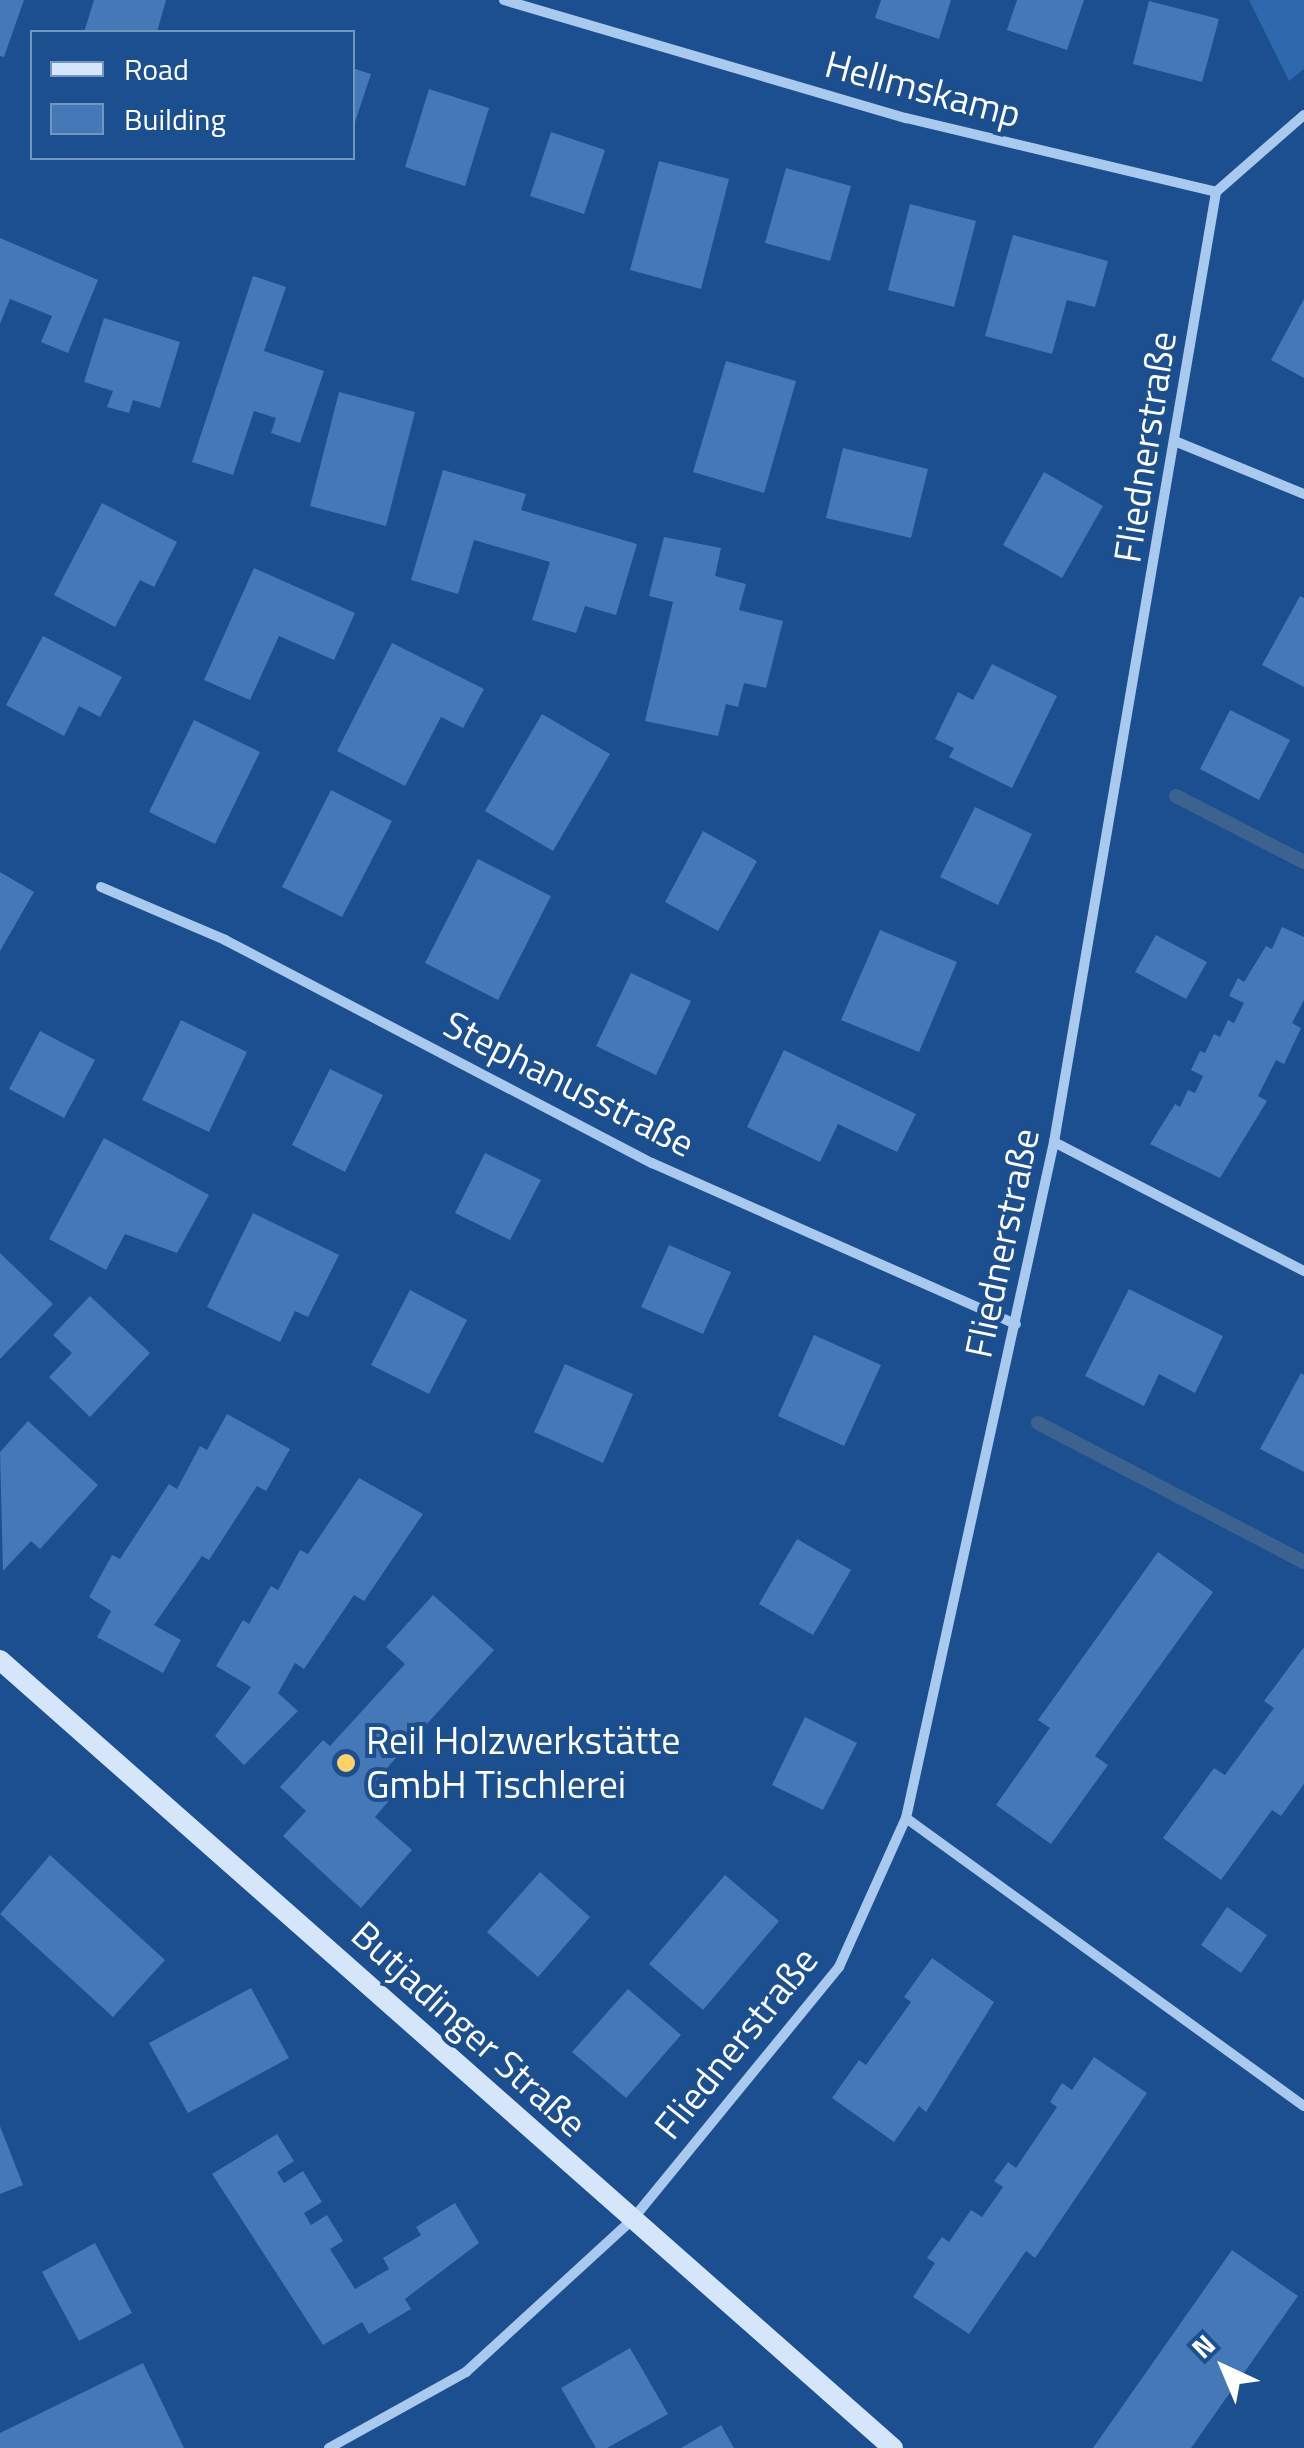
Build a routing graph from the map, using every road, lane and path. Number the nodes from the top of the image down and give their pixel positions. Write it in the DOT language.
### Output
graph roads {
  1 [pos="504,0"];
  2 [pos="1304,115"];
  3 [pos="1216,192"];
  4 [pos="1178,442"];
  5 [pos="1304,494"];
  6 [pos="101,887"];
  7 [pos="1054,1142"];
  8 [pos="1304,1271"];
  9 [pos="1016,1324"];
  10 [pos="0,1660"];
  11 [pos="906,1818"];
  12 [pos="1304,2106"];
  13 [pos="632,2220"];
  14 [pos="329,2448"];
  15 [pos="894,2448"];
  1 -- 3 [label="street, Hellmskamp"];
  2 -- 3 [label="street"];
  3 -- 4 [label="street, Fliednerstraße"];
  4 -- 5 [label="street"];
  4 -- 7 [label="street, Fliednerstraße"];
  6 -- 9 [label="street, Stephanusstraße"];
  7 -- 8 [label="street"];
  7 -- 9 [label="street, Fliednerstraße"];
  9 -- 11 [label="street, Fliednerstraße"];
  10 -- 13 [label="street, Butjadinger Straße"];
  11 -- 12 [label="street"];
  11 -- 13 [label="street, Fliednerstraße"];
  13 -- 14 [label="street, Fliednerstraße"];
  13 -- 15 [label="street, Butjadinger Straße"];
}
